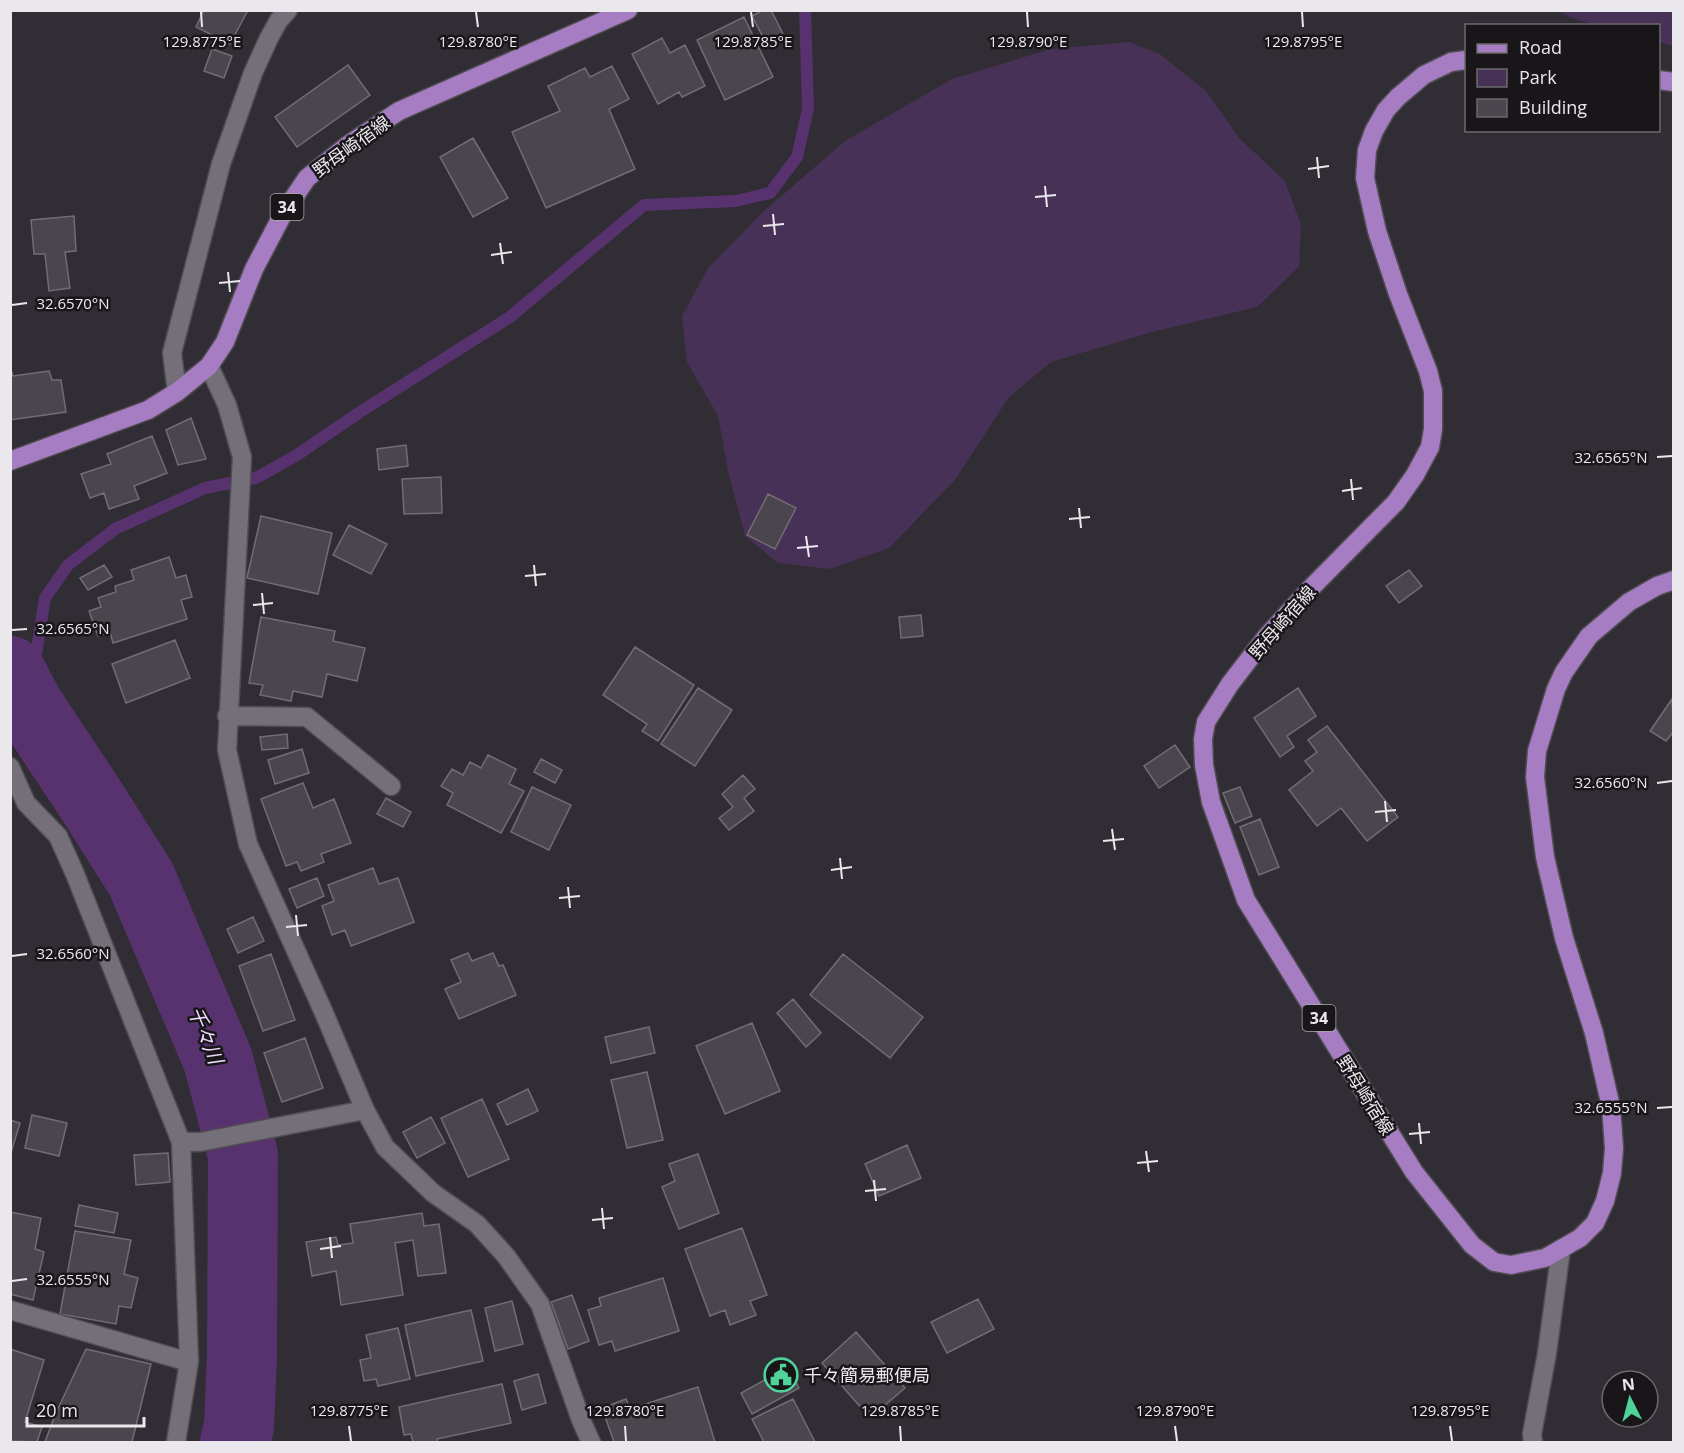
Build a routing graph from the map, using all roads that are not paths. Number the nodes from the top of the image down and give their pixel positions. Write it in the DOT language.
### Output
graph roads {
  1 [pos="288,10"];
  2 [pos="628,10"];
  3 [pos="1465,60"];
  4 [pos="209,366"];
  5 [pos="177,392"];
  6 [pos="10,461"];
  7 [pos="1674,580"];
  8 [pos="227,716"];
  9 [pos="10,766"];
  10 [pos="391,786"];
  11 [pos="365,1110"];
  12 [pos="181,1142"];
  13 [pos="1561,1249"];
  14 [pos="10,1310"];
  15 [pos="189,1362"];
  16 [pos="176,1443"];
  17 [pos="591,1443"];
  18 [pos="1533,1443"];
  1 -- 5 [label="street"];
  2 -- 4 [label="main road, 野母崎宿線 / 34"];
  3 -- 13 [label="main road, 野母崎宿線 / 34"];
  4 -- 5 [label="main road, 野母崎宿線 / 34"];
  4 -- 8 [label="street"];
  5 -- 6 [label="main road, 野母崎宿線 / 34"];
  7 -- 13 [label="main road, 野母崎宿線 / 34"];
  8 -- 10 [label="street"];
  8 -- 11 [label="street"];
  9 -- 12 [label="street"];
  11 -- 12 [label="street"];
  11 -- 17 [label="street"];
  12 -- 15 [label="street"];
  13 -- 18 [label="street"];
  14 -- 15 [label="street"];
  15 -- 16 [label="street"];
}
